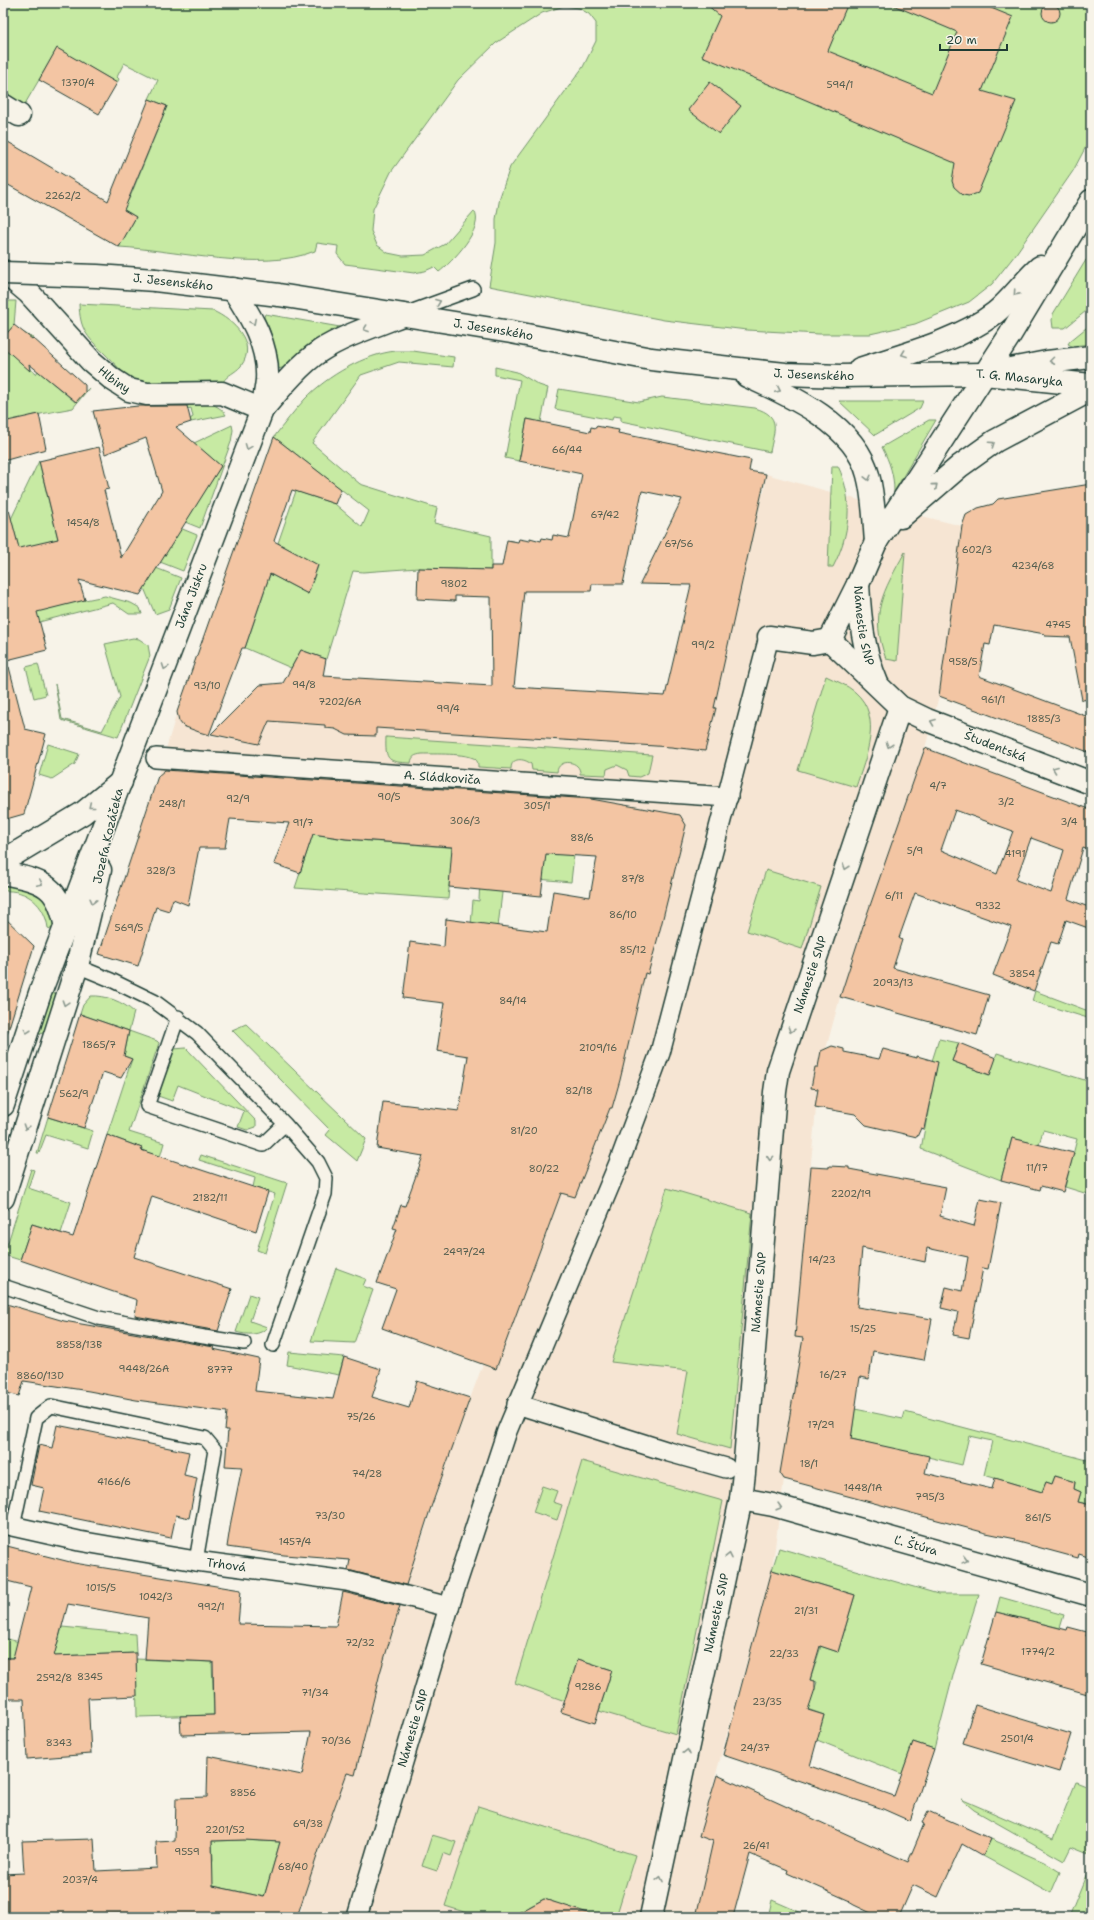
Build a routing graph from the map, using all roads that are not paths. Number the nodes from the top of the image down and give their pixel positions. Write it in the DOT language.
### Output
graph roads {
  1 [pos="1091,201"];
  2 [pos="1064,246"];
  3 [pos="3,272"];
  4 [pos="233,289"];
  5 [pos="473,289"];
  6 [pos="402,316"];
  7 [pos="1091,357"];
  8 [pos="730,368"];
  9 [pos="984,374"];
  10 [pos="840,376"];
  11 [pos="1091,385"];
  12 [pos="1091,390"];
  13 [pos="262,410"];
  14 [pos="876,542"];
  15 [pos="858,584"];
  16 [pos="769,637"];
  17 [pos="830,640"];
  18 [pos="879,688"];
  19 [pos="900,707"];
  20 [pos="156,758"];
  21 [pos="122,782"];
  22 [pos="1091,783"];
  23 [pos="728,797"];
  24 [pos="3,861"];
  25 [pos="3,873"];
  26 [pos="66,930"];
  27 [pos="77,966"];
  28 [pos="178,1018"];
  29 [pos="3,1105"];
  30 [pos="285,1124"];
  31 [pos="3,1198"];
  32 [pos="3,1286"];
  33 [pos="244,1343"];
  34 [pos="273,1345"];
  35 [pos="517,1404"];
  36 [pos="726,1468"];
  37 [pos="741,1498"];
  38 [pos="8,1526"];
  39 [pos="196,1561"];
  40 [pos="1091,1595"];
  41 [pos="449,1607"];
  42 [pos="357,1917"];
  43 [pos="651,1917"];
  1 -- 2 [label="street"];
  2 -- 9 [label="street"];
  2 -- 10 [label="street, one-way"];
  3 -- 4 [label="street, J. Jesenského, bridge"];
  3 -- 13 [label="street, Hlbiny"];
  4 -- 6 [label="street, J. Jesenského"];
  4 -- 13 [label="street, Jána Jiskru, one-way"];
  6 -- 5 [label="lane, one-way"];
  6 -- 8 [label="street, J. Jesenského"];
  6 -- 13 [label="street, Jána Jiskru, one-way"];
  7 -- 9 [label="street, T. G. Masaryka, one-way"];
  8 -- 10 [label="street, J. Jesenského"];
  8 -- 14 [label="street, one-way"];
  9 -- 10 [label="street, J. Jesenského"];
  9 -- 11 [label="street, T. G. Masaryka"];
  9 -- 14 [label="street"];
  14 -- 12 [label="street, one-way"];
  13 -- 21 [label="street, Jána Jiskru, one-way"];
  14 -- 15 [label="street, Námestie SNP"];
  15 -- 17 [label="street"];
  15 -- 18 [label="street, Námestie SNP"];
  16 -- 17 [label="street"];
  16 -- 23 [label="street, Námestie SNP"];
  17 -- 18 [label="street, Námestie SNP"];
  18 -- 19 [label="street, Námestie SNP"];
  22 -- 19 [label="street, Študentská, one-way"];
  19 -- 37 [label="street, Námestie SNP, one-way"];
  20 -- 23 [label="street, A. Sládkoviča"];
  21 -- 24 [label="street, one-way"];
  21 -- 26 [label="street, Jozefa Kozáčeka"];
  21 -- 27 [label="street, Jozefa Kozáčeka, one-way"];
  23 -- 35 [label="street, Námestie SNP"];
  25 -- 26 [label="street, one-way"];
  26 -- 29 [label="street, Jozefa Kozáčeka, one-way"];
  27 -- 28 [label="lane"];
  27 -- 31 [label="street, Jozefa Kozáčeka, one-way"];
  28 -- 30 [label="lane"];
  28 -- 30 [label="lane"];
  30 -- 34 [label="lane"];
  32 -- 33 [label="lane"];
  35 -- 36 [label="street"];
  35 -- 41 [label="street, Námestie SNP"];
  37 -- 40 [label="street, Ľ. Štúra, one-way"];
  43 -- 37 [label="street, Námestie SNP, one-way"];
  38 -- 39 [label="street, Trhová"];
  38 -- 39 [label="lane"];
  39 -- 41 [label="street, Trhová"];
  41 -- 42 [label="street, Námestie SNP"];
}
